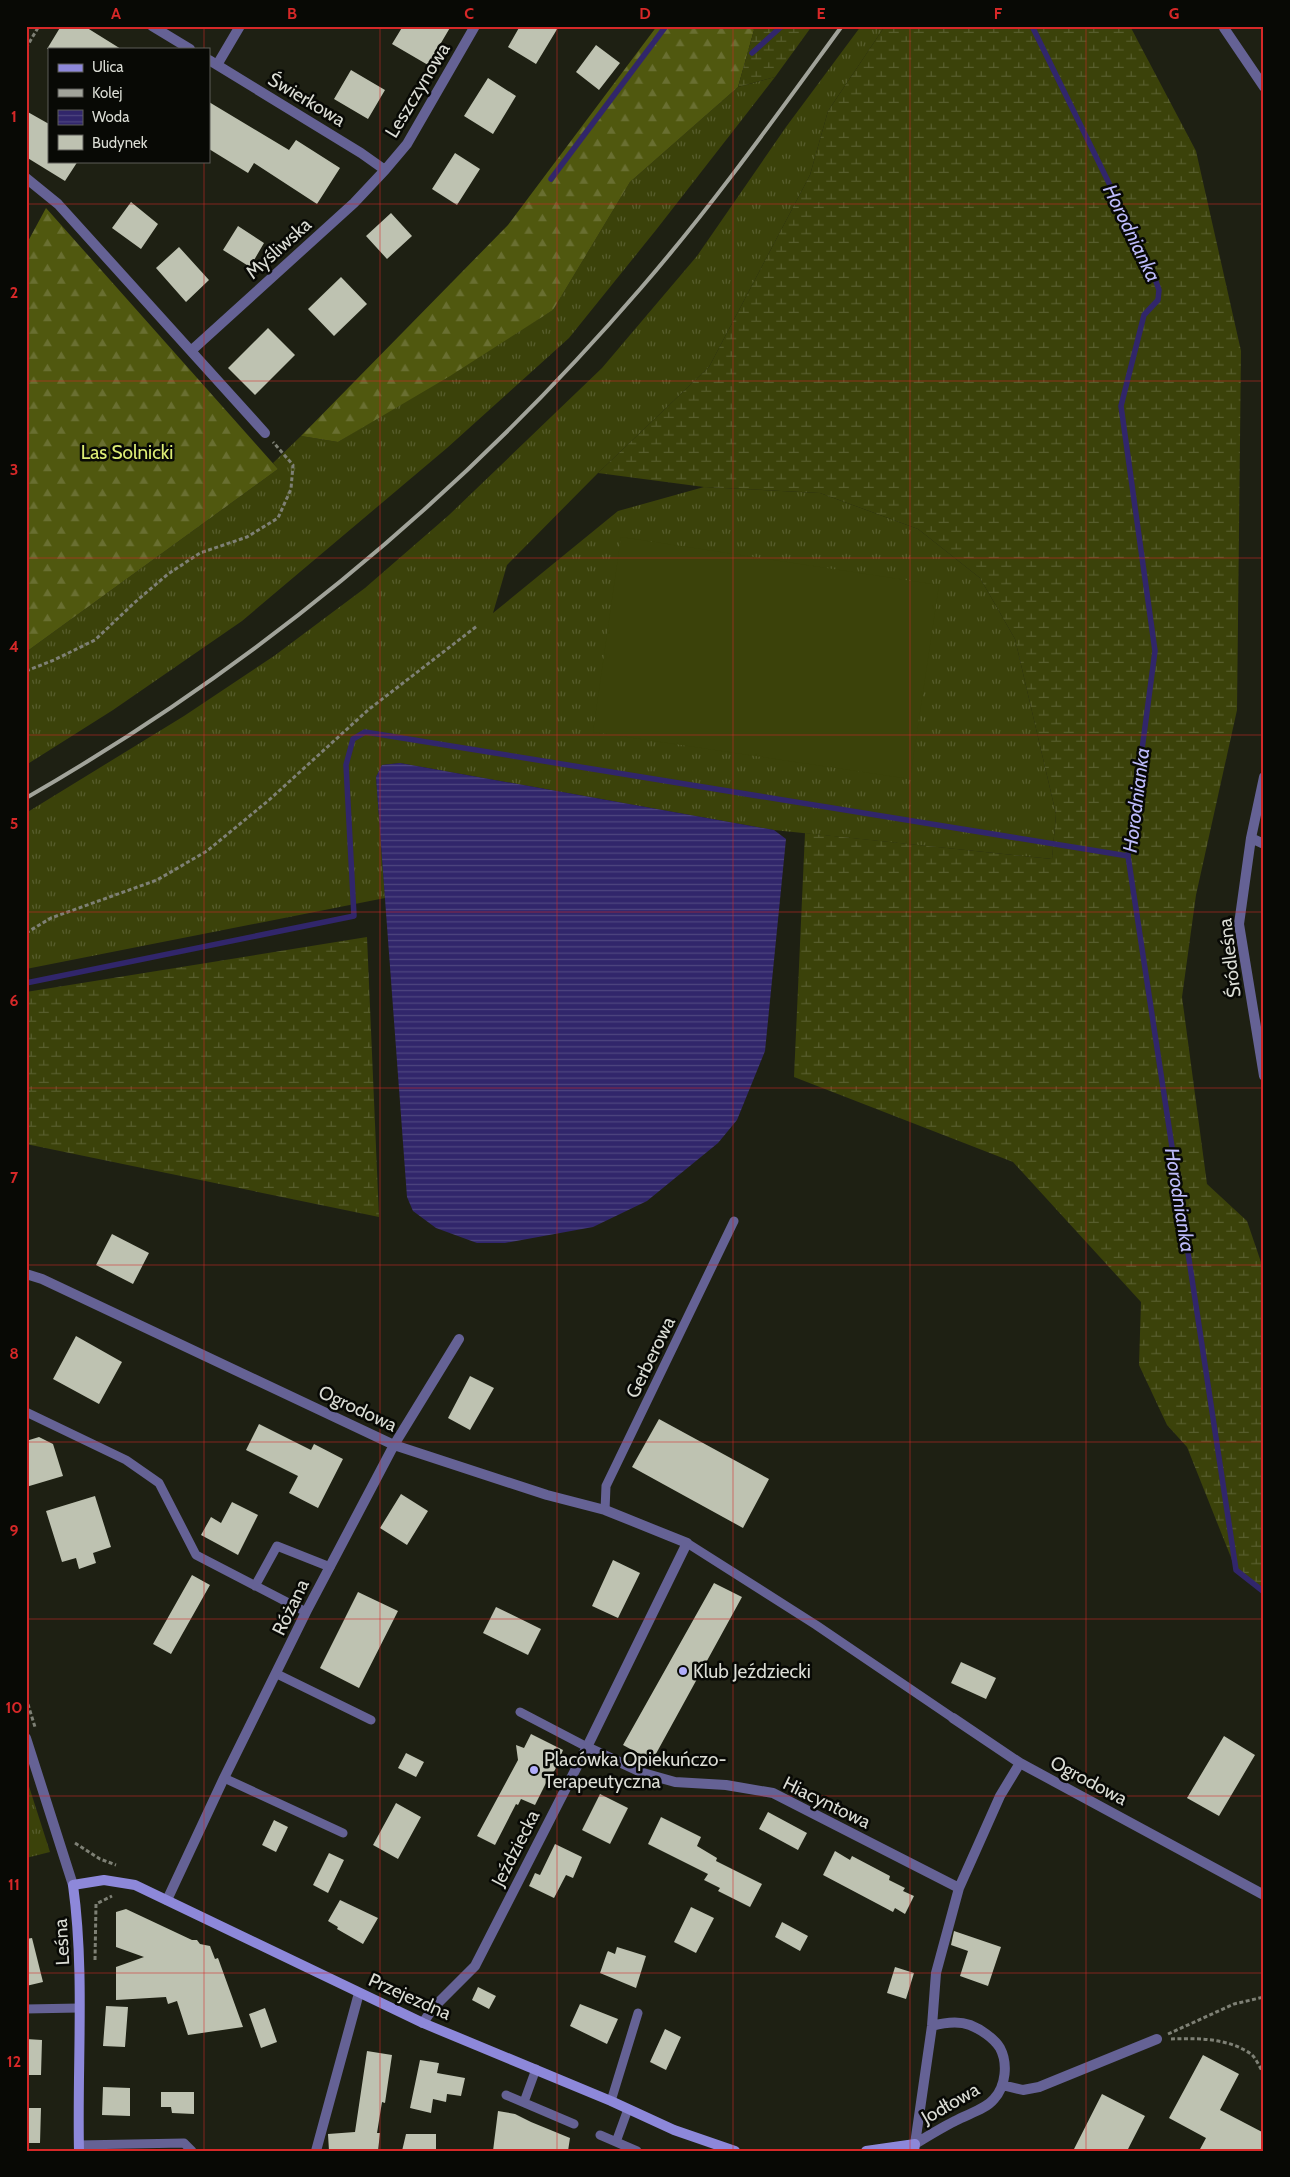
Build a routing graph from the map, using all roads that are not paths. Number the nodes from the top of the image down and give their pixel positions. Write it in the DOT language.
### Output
graph roads {
  1 [pos="152,26"];
  2 [pos="240,26"];
  3 [pos="475,26"];
  4 [pos="1224,28"];
  5 [pos="188,48"];
  6 [pos="213,62"];
  7 [pos="1264,87"];
  8 [pos="385,170"];
  9 [pos="26,178"];
  10 [pos="192,350"];
  11 [pos="265,433"];
  12 [pos="1264,777"];
  13 [pos="1252,838"];
  14 [pos="1264,844"];
  15 [pos="1264,1076"];
  16 [pos="734,1221"];
  17 [pos="26,1274"];
  18 [pos="459,1339"];
  19 [pos="26,1412"];
  20 [pos="394,1445"];
  21 [pos="605,1510"];
  22 [pos="687,1542"];
  23 [pos="330,1567"];
  24 [pos="254,1586"];
  25 [pos="306,1612"];
  26 [pos="277,1674"];
  27 [pos="520,1712"];
  28 [pos="953,1718"];
  29 [pos="370,1720"];
  30 [pos="26,1738"];
  31 [pos="587,1747"];
  32 [pos="1020,1763"];
  33 [pos="224,1778"];
  34 [pos="342,1833"];
  35 [pos="73,1885"];
  36 [pos="959,1888"];
  37 [pos="1264,1894"];
  38 [pos="167,1900"];
  39 [pos="359,1993"];
  40 [pos="79,2008"];
  41 [pos="26,2009"];
  42 [pos="638,2013"];
  43 [pos="424,2022"];
  44 [pos="932,2026"];
  45 [pos="1156,2040"];
  46 [pos="536,2070"];
  47 [pos="1002,2086"];
  48 [pos="506,2095"];
  49 [pos="611,2101"];
  50 [pos="524,2102"];
  51 [pos="628,2109"];
  52 [pos="574,2124"];
  53 [pos="600,2135"];
  54 [pos="616,2142"];
  55 [pos="914,2147"];
  56 [pos="79,2148"];
  57 [pos="718,2148"];
  58 [pos="192,2151"];
  59 [pos="316,2151"];
  60 [pos="637,2151"];
  61 [pos="735,2151"];
  62 [pos="866,2151"];
  1 -- 5 [label="street"];
  2 -- 6 [label="street"];
  3 -- 8 [label="street, Leszczynowa"];
  4 -- 7 [label="street"];
  6 -- 8 [label="street, Świerkowa"];
  8 -- 10 [label="street, Myśliwska"];
  9 -- 10 [label="street"];
  10 -- 11 [label="street"];
  12 -- 13 [label="street, Śródleśna"];
  13 -- 14 [label="street"];
  13 -- 15 [label="street, Śródleśna"];
  16 -- 21 [label="lane, Gerberowa"];
  17 -- 20 [label="street, Ogrodowa"];
  18 -- 20 [label="street, Różana"];
  19 -- 24 [label="lane"];
  20 -- 21 [label="street, Ogrodowa"];
  20 -- 23 [label="street, Różana"];
  21 -- 22 [label="street, Ogrodowa"];
  22 -- 28 [label="lane"];
  22 -- 31 [label="street, Jeździecka"];
  23 -- 24 [label="lane"];
  23 -- 25 [label="street, Różana"];
  24 -- 25 [label="lane"];
  25 -- 26 [label="street, Różana"];
  26 -- 29 [label="lane"];
  26 -- 33 [label="street, Różana"];
  27 -- 31 [label="lane"];
  28 -- 32 [label="street"];
  30 -- 35 [label="street, Leśna"];
  31 -- 36 [label="street, Hiacyntowa"];
  31 -- 43 [label="street, Jeździecka"];
  32 -- 36 [label="street, Ogrodowa"];
  32 -- 37 [label="street, Ogrodowa"];
  33 -- 34 [label="lane"];
  33 -- 38 [label="street, Różana"];
  35 -- 38 [label="street, Przejezdna"];
  35 -- 40 [label="street, Leśna"];
  36 -- 44 [label="street, Jodłowa"];
  38 -- 39 [label="street, Przejezdna"];
  39 -- 43 [label="street, Przejezdna"];
  39 -- 59 [label="street"];
  40 -- 41 [label="lane"];
  40 -- 56 [label="street, Leśna"];
  42 -- 49 [label="lane"];
  43 -- 46 [label="street, Przejezdna"];
  44 -- 47 [label="street, Jodłowa"];
  44 -- 55 [label="street, Jodłowa"];
  45 -- 47 [label="street"];
  46 -- 49 [label="street, Przejezdna"];
  46 -- 50 [label="lane"];
  47 -- 55 [label="street, Jodłowa"];
  48 -- 50 [label="lane"];
  49 -- 51 [label="street, Przejezdna"];
  50 -- 52 [label="lane"];
  51 -- 54 [label="lane"];
  51 -- 57 [label="street, Przejezdna"];
  53 -- 54 [label="lane"];
  54 -- 60 [label="lane"];
  55 -- 62 [label="street"];
  56 -- 58 [label="lane"];
  57 -- 61 [label="street, Przejezdna"];
}
